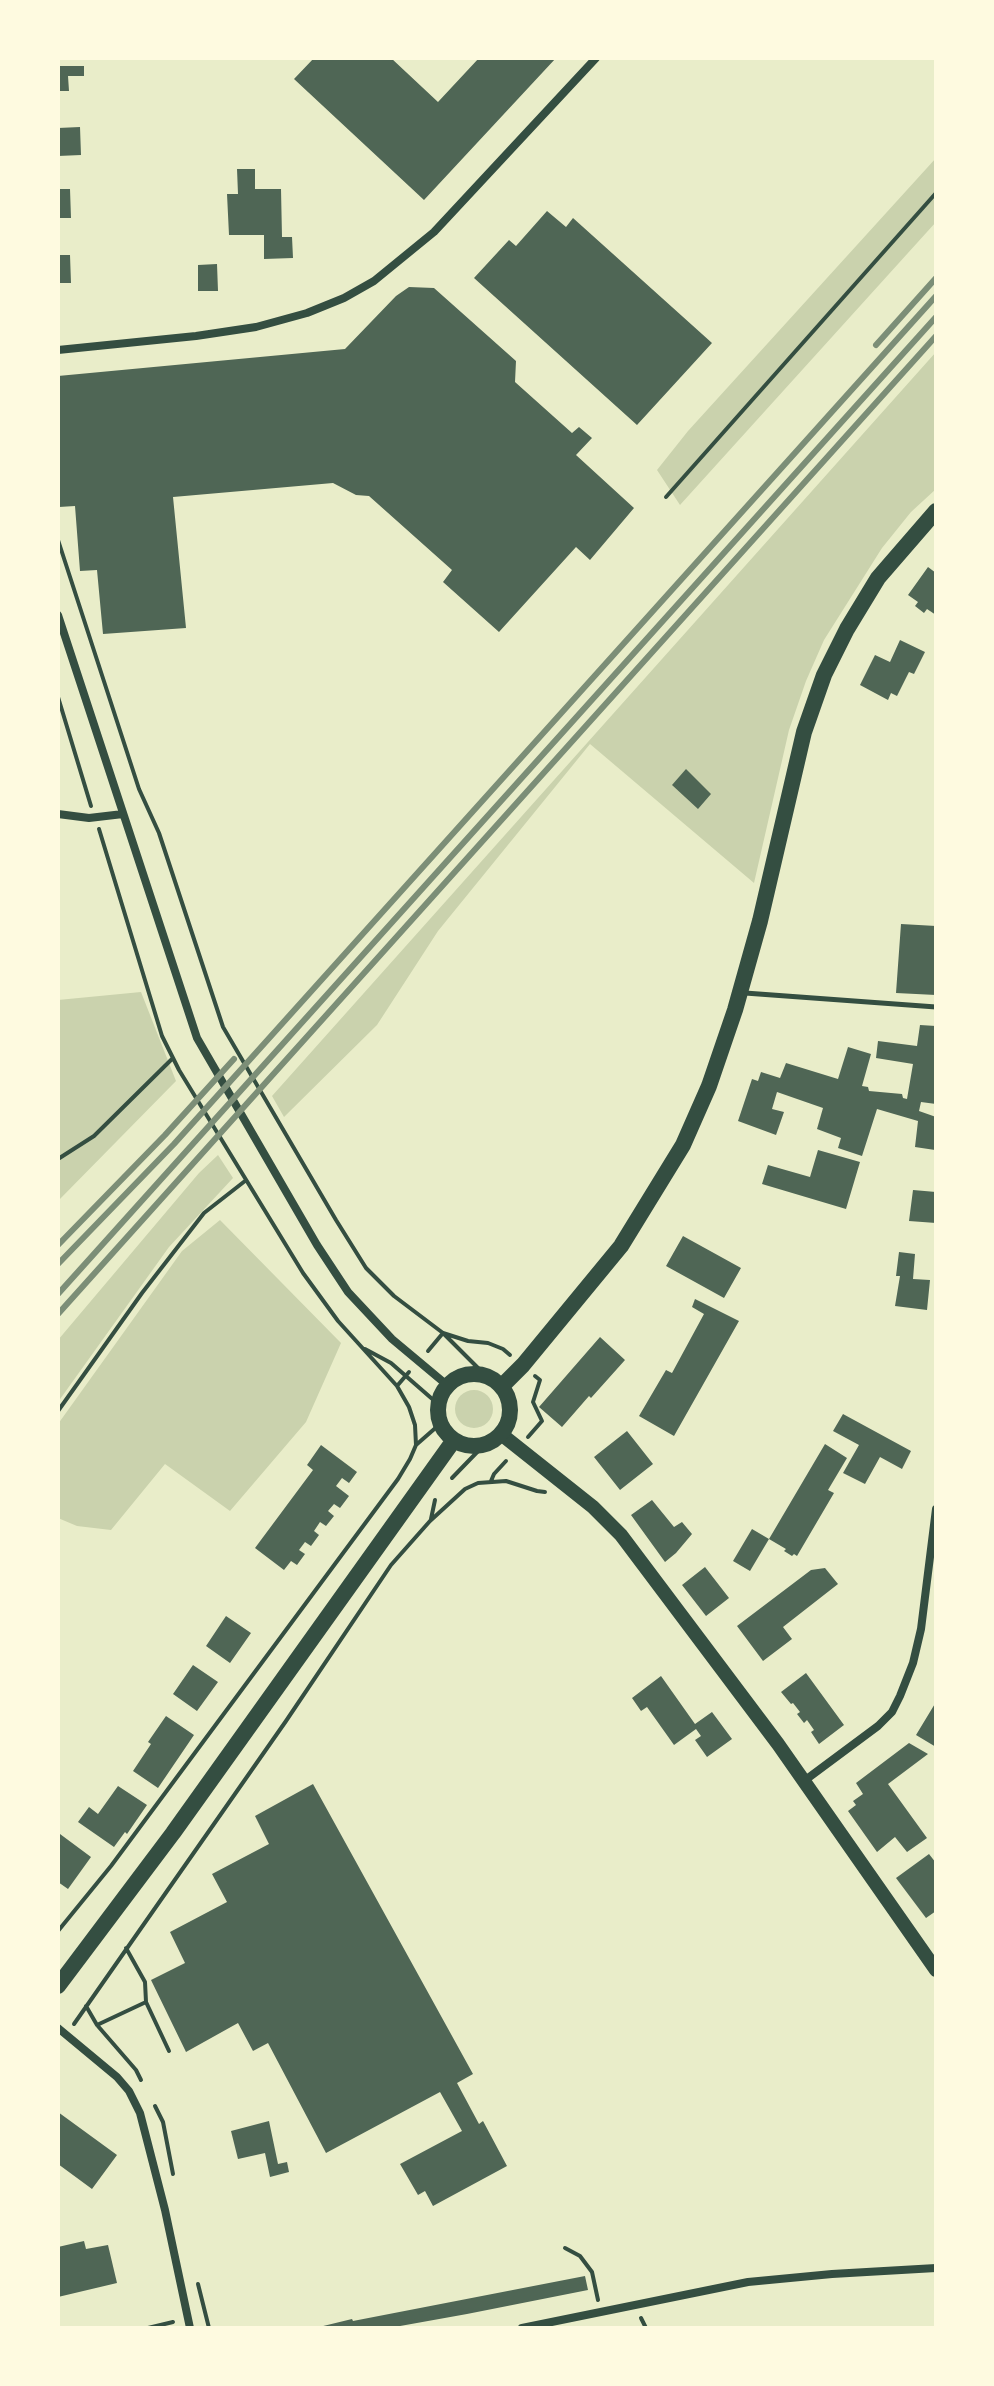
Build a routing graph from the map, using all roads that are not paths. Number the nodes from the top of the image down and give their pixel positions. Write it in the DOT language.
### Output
graph roads {
  1 [pos="596,58"];
  2 [pos="58,350"];
  3 [pos="936,511"];
  4 [pos="58,615"];
  5 [pos="58,814"];
  6 [pos="123,814"];
  7 [pos="740,992"];
  8 [pos="936,1007"];
  9 [pos="447,1385"];
  10 [pos="502,1386"];
  11 [pos="501,1434"];
  12 [pos="454,1440"];
  13 [pos="936,1509"];
  14 [pos="804,1781"];
  15 [pos="936,1970"];
  16 [pos="58,1986"];
  17 [pos="58,2028"];
  18 [pos="936,2268"];
  19 [pos="189,2324"];
  20 [pos="522,2328"];
  1 -- 2 [label="street"];
  3 -- 7 [label="main road"];
  4 -- 6 [label="street"];
  5 -- 6 [label="street"];
  6 -- 9 [label="street"];
  7 -- 8 [label="lane"];
  7 -- 10 [label="main road"];
  9 -- 10 [label="main road"];
  9 -- 12 [label="main road"];
  10 -- 11 [label="main road"];
  11 -- 12 [label="main road"];
  11 -- 14 [label="street"];
  12 -- 16 [label="main road"];
  13 -- 14 [label="street"];
  14 -- 15 [label="street"];
  17 -- 19 [label="street"];
  18 -- 20 [label="street"];
}
